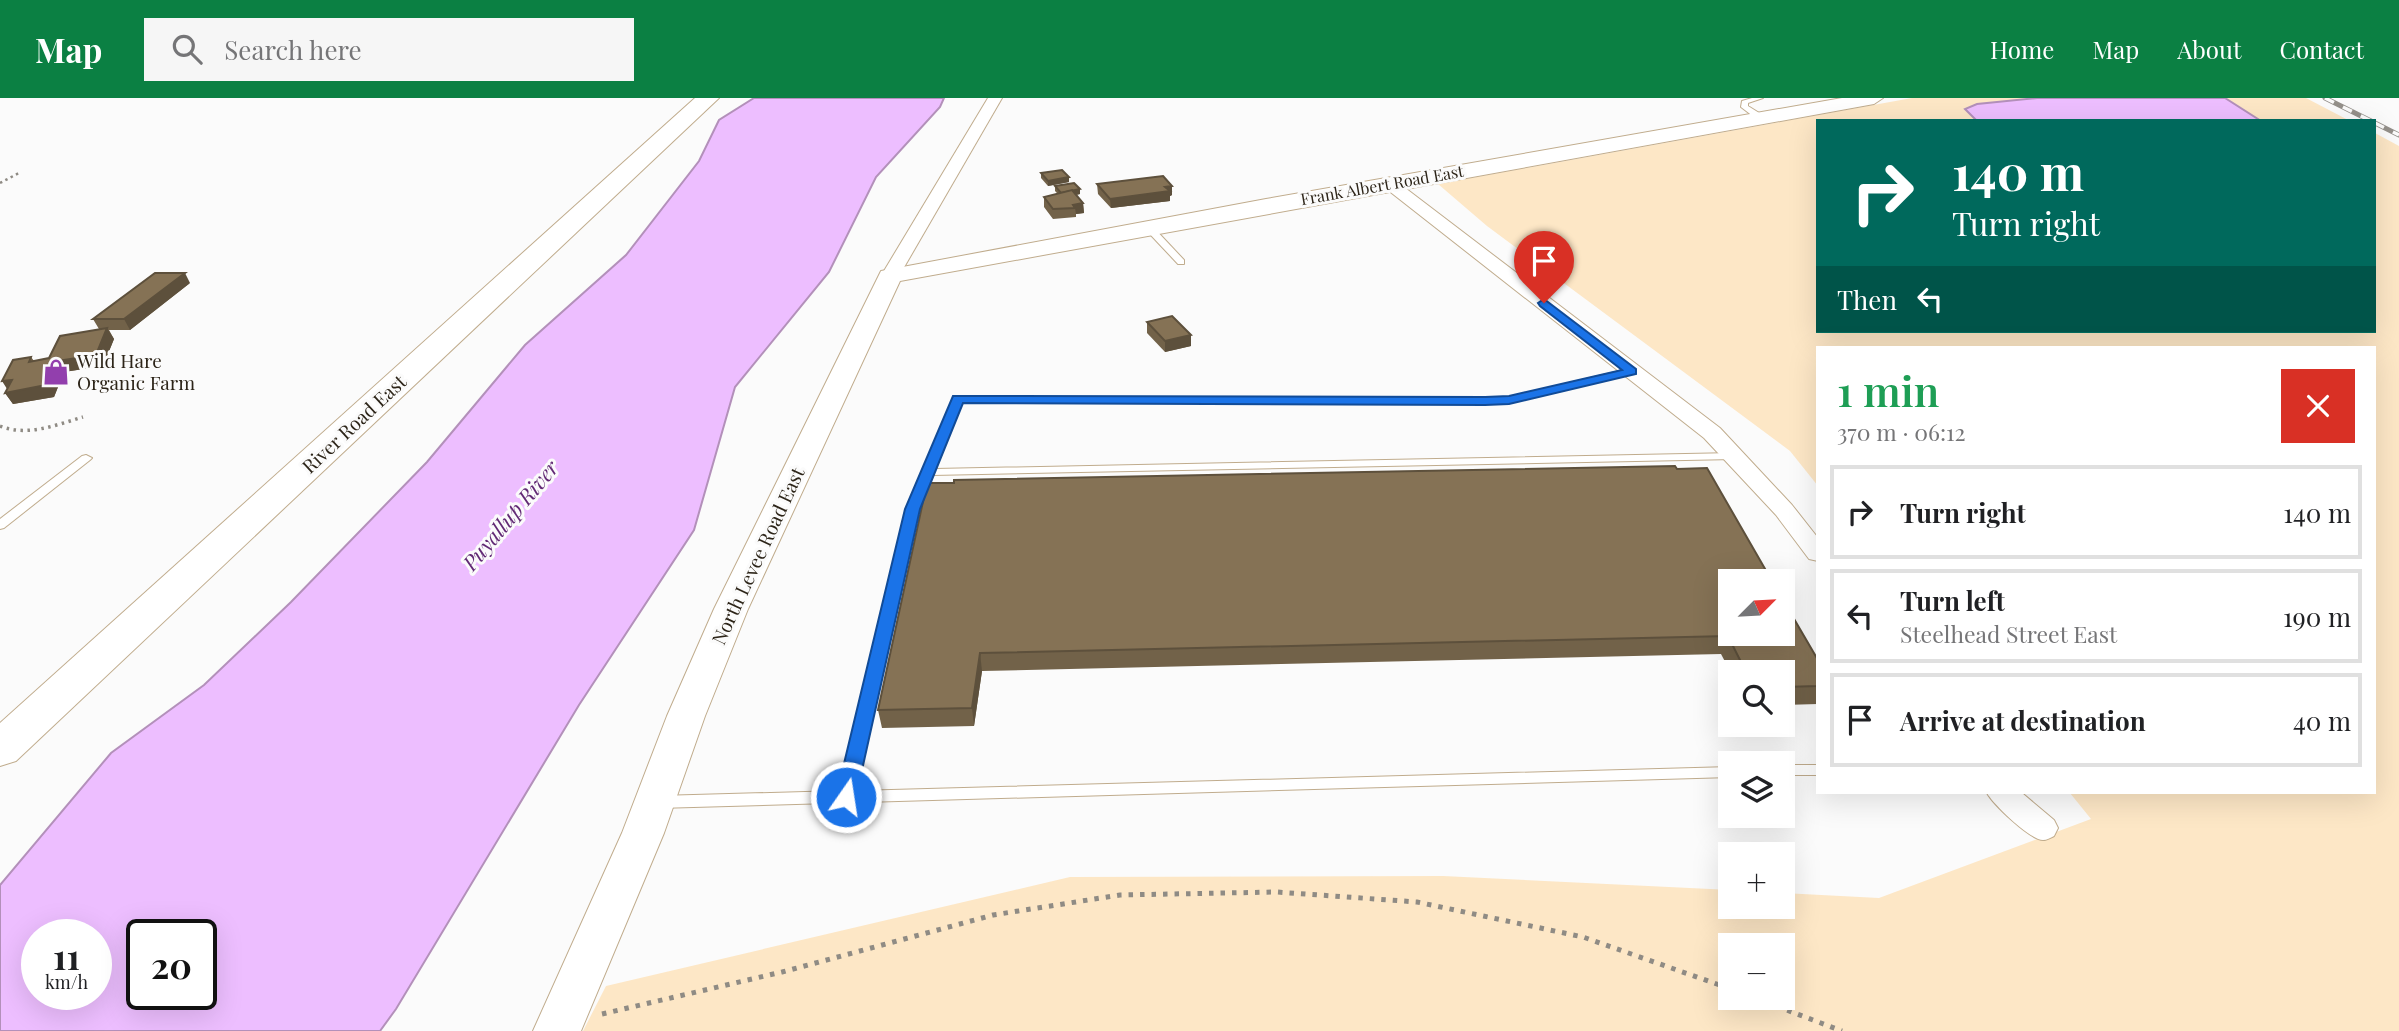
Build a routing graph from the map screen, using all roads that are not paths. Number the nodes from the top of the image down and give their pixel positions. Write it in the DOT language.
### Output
graph roads {
  1 [pos="708,98"];
  2 [pos="995,98"];
  3 [pos="1874,98"];
  4 [pos="1761,108"];
  5 [pos="1390,184"];
  6 [pos="1150,229"];
  7 [pos="1181,262"];
  8 [pos="890,276"];
  9 [pos="1632,371"];
  10 [pos="1735,456"];
  11 [pos="86,458"];
  12 [pos="928,472"];
  13 [pos="0,525"];
  14 [pos="1816,551"];
  15 [pos="0,749"];
  16 [pos="1816,769"];
  17 [pos="1795,770"];
  18 [pos="1718,772"];
  19 [pos="2004,794"];
  20 [pos="846,797"];
  21 [pos="654,802"];
  22 [pos="2043,828"];
  23 [pos="562,1022"];
  1 -- 15 [label="main road, River Road East"];
  2 -- 8 [label="street, North Levee Road East"];
  3 -- 4 [label="street, Frank Albert Road East"];
  4 -- 5 [label="street, Frank Albert Road East"];
  5 -- 6 [label="street, Frank Albert Road East"];
  5 -- 9 [label="street"];
  6 -- 7 [label="lane"];
  6 -- 8 [label="street, Frank Albert Road East"];
  8 -- 21 [label="street, North Levee Road East"];
  9 -- 10 [label="street"];
  9 -- 12 [label="lane"];
  10 -- 12 [label="lane"];
  10 -- 14 [label="street"];
  11 -- 13 [label="lane"];
  12 -- 20 [label="lane"];
  16 -- 17 [label="lane"];
  18 -- 20 [label="lane"];
  19 -- 22 [label="street"];
  20 -- 21 [label="lane"];
  21 -- 23 [label="street, North Levee Road East"];
}
